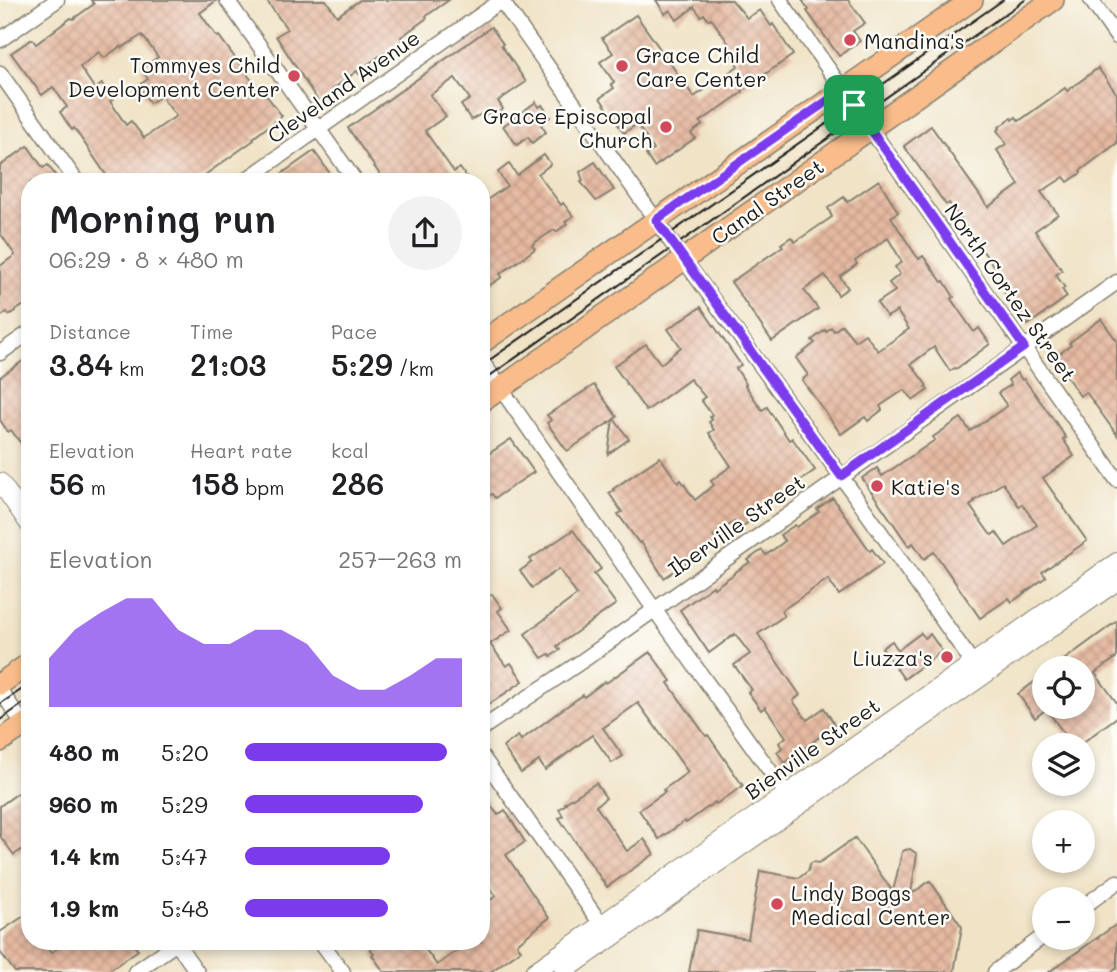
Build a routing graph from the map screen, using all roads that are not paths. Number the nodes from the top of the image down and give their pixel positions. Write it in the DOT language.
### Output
graph roads {
  1 [pos="57,0"];
  2 [pos="227,0"];
  3 [pos="501,0"];
  4 [pos="780,0"];
  5 [pos="972,0"];
  6 [pos="1053,0"];
  7 [pos="1091,0"];
  8 [pos="1117,37"];
  9 [pos="0,40"];
  10 [pos="0,73"];
  11 [pos="843,90"];
  12 [pos="870,128"];
  13 [pos="318,129"];
  14 [pos="71,173"];
  15 [pos="256,173"];
  16 [pos="350,173"];
  17 [pos="656,220"];
  18 [pos="684,259"];
  19 [pos="1117,282"];
  20 [pos="490,337"];
  21 [pos="21,338"];
  22 [pos="1024,347"];
  23 [pos="0,353"];
  24 [pos="490,373"];
  25 [pos="501,388"];
  26 [pos="490,396"];
  27 [pos="841,476"];
  28 [pos="1117,480"];
  29 [pos="0,482"];
  30 [pos="21,512"];
  31 [pos="1117,562"];
  32 [pos="1117,582"];
  33 [pos="654,609"];
  34 [pos="21,669"];
  35 [pos="978,670"];
  36 [pos="0,684"];
  37 [pos="0,690"];
  38 [pos="21,717"];
  39 [pos="490,723"];
  40 [pos="21,730"];
  41 [pos="0,741"];
  42 [pos="490,768"];
  43 [pos="791,800"];
  44 [pos="1117,881"];
  45 [pos="1095,897"];
  46 [pos="606,931"];
  47 [pos="1032,945"];
  48 [pos="166,950"];
  49 [pos="182,950"];
  50 [pos="327,950"];
  51 [pos="135,972"];
  52 [pos="197,972"];
  53 [pos="343,972"];
  54 [pos="534,972"];
  55 [pos="562,972"];
  56 [pos="995,972"];
  1 -- 9 [label="street"];
  2 -- 13 [label="street"];
  3 -- 13 [label="street, Cleveland Avenue"];
  3 -- 17 [label="street"];
  4 -- 11 [label="street, North Cortez Street"];
  5 -- 11 [label="main road"];
  6 -- 12 [label="main road, Canal Street"];
  7 -- 8 [label="street"];
  10 -- 14 [label="street"];
  11 -- 12 [label="street, North Cortez Street"];
  11 -- 17 [label="main road"];
  12 -- 18 [label="main road, Canal Street"];
  12 -- 22 [label="street, North Cortez Street"];
  13 -- 15 [label="street, Cleveland Avenue"];
  13 -- 16 [label="street"];
  17 -- 18 [label="street"];
  17 -- 20 [label="main road"];
  18 -- 25 [label="main road, Canal Street"];
  18 -- 27 [label="street"];
  19 -- 22 [label="street, Iberville Street"];
  21 -- 23 [label="street"];
  22 -- 27 [label="street, Iberville Street"];
  22 -- 28 [label="street, North Cortez Street"];
  24 -- 25 [label="street"];
  25 -- 26 [label="main road, Canal Street"];
  25 -- 33 [label="street"];
  27 -- 33 [label="street, Iberville Street"];
  27 -- 35 [label="street"];
  29 -- 30 [label="street"];
  31 -- 35 [label="street, Bienville Street"];
  32 -- 35 [label="street, Bienville Street"];
  33 -- 39 [label="street, Iberville Street"];
  33 -- 43 [label="street"];
  34 -- 36 [label="main road"];
  35 -- 43 [label="street, Bienville Street"];
  37 -- 38 [label="street"];
  40 -- 41 [label="main road"];
  42 -- 46 [label="street"];
  43 -- 46 [label="street, Bienville Street"];
  44 -- 45 [label="street"];
  46 -- 54 [label="street, Bienville Street"];
  46 -- 55 [label="street, Bienville Street"];
  47 -- 56 [label="street"];
  48 -- 51 [label="street"];
  49 -- 52 [label="street"];
  50 -- 53 [label="street"];
}
